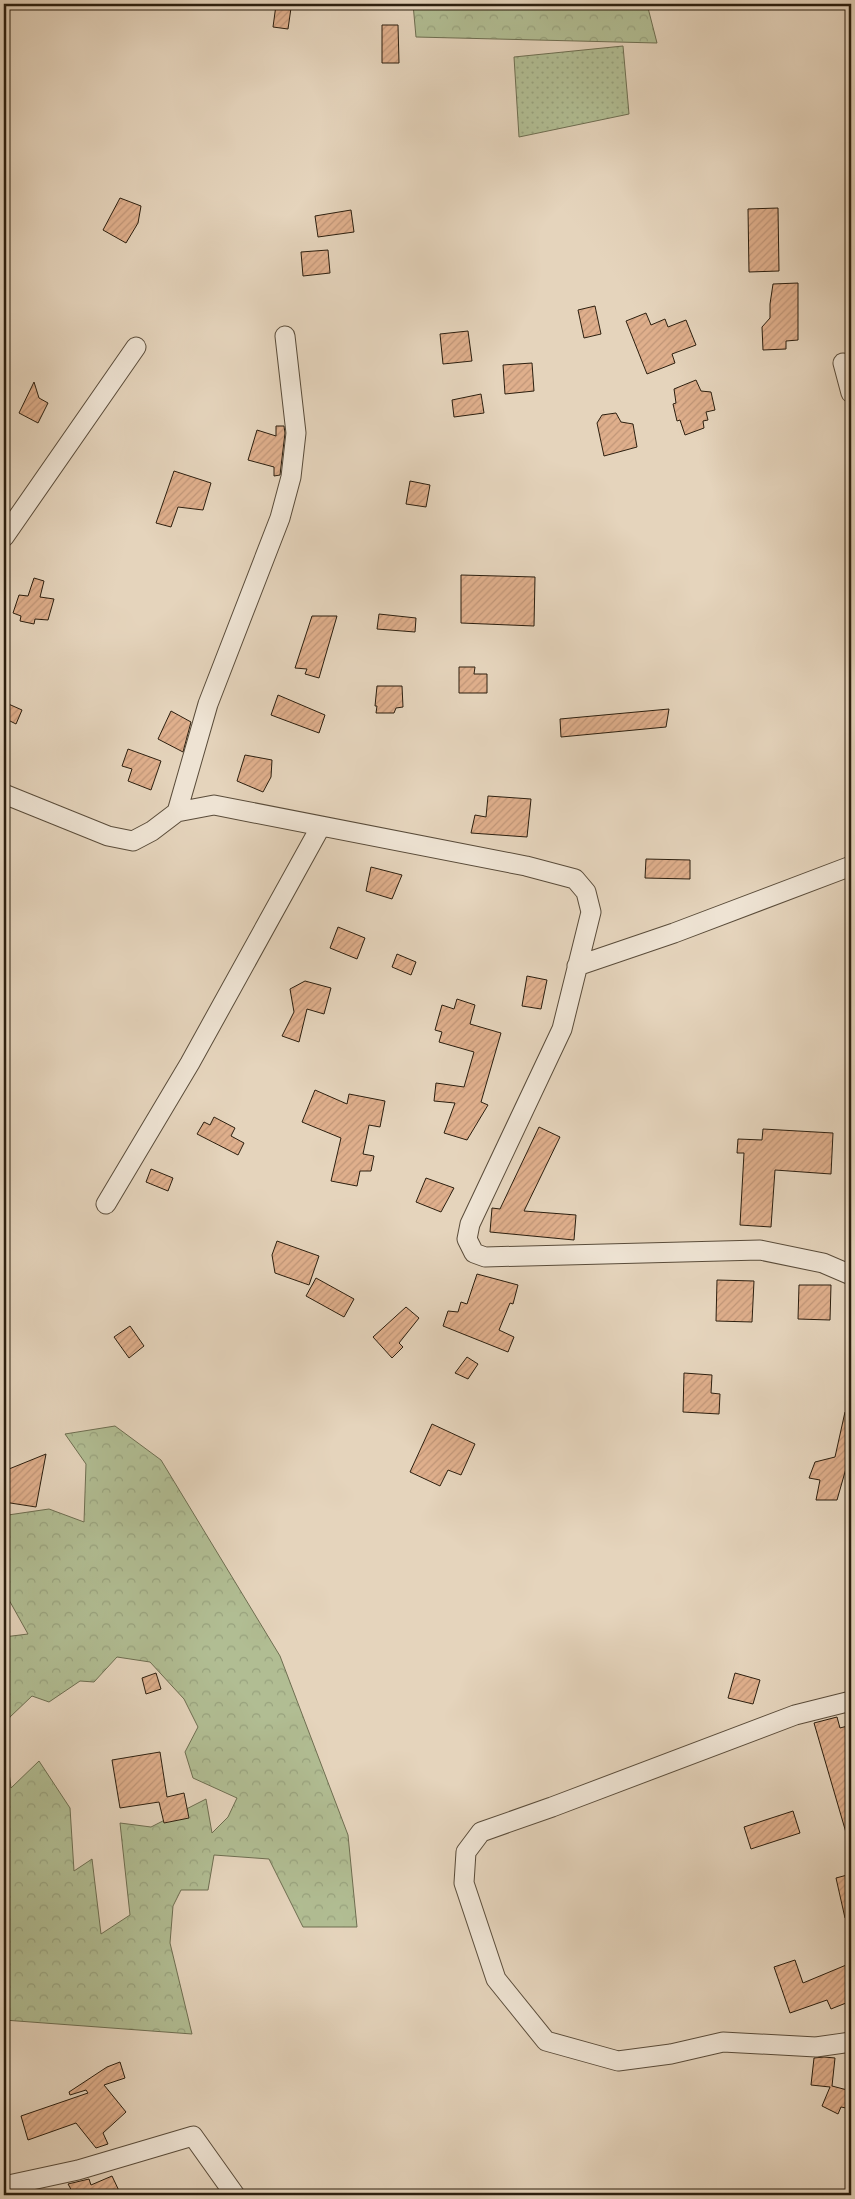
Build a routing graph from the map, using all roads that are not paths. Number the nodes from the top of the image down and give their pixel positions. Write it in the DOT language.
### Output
graph roads {
  1 [pos="285,336"];
  2 [pos="136,348"];
  3 [pos="843,363"];
  4 [pos="851,392"];
  5 [pos="4,537"];
  6 [pos="4,794"];
  7 [pos="177,812"];
  8 [pos="321,826"];
  9 [pos="851,866"];
  10 [pos="577,966"];
  11 [pos="106,1204"];
  12 [pos="851,1275"];
  13 [pos="851,1701"];
  14 [pos="851,2042"];
  15 [pos="4,2186"];
  16 [pos="235,2195"];
  1 -- 7 [label="street"];
  2 -- 5 [label="street"];
  3 -- 4 [label="street"];
  6 -- 7 [label="street"];
  7 -- 8 [label="street"];
  8 -- 10 [label="street"];
  8 -- 11 [label="street"];
  9 -- 10 [label="street"];
  10 -- 12 [label="street"];
  13 -- 14 [label="street"];
  15 -- 16 [label="street"];
}
